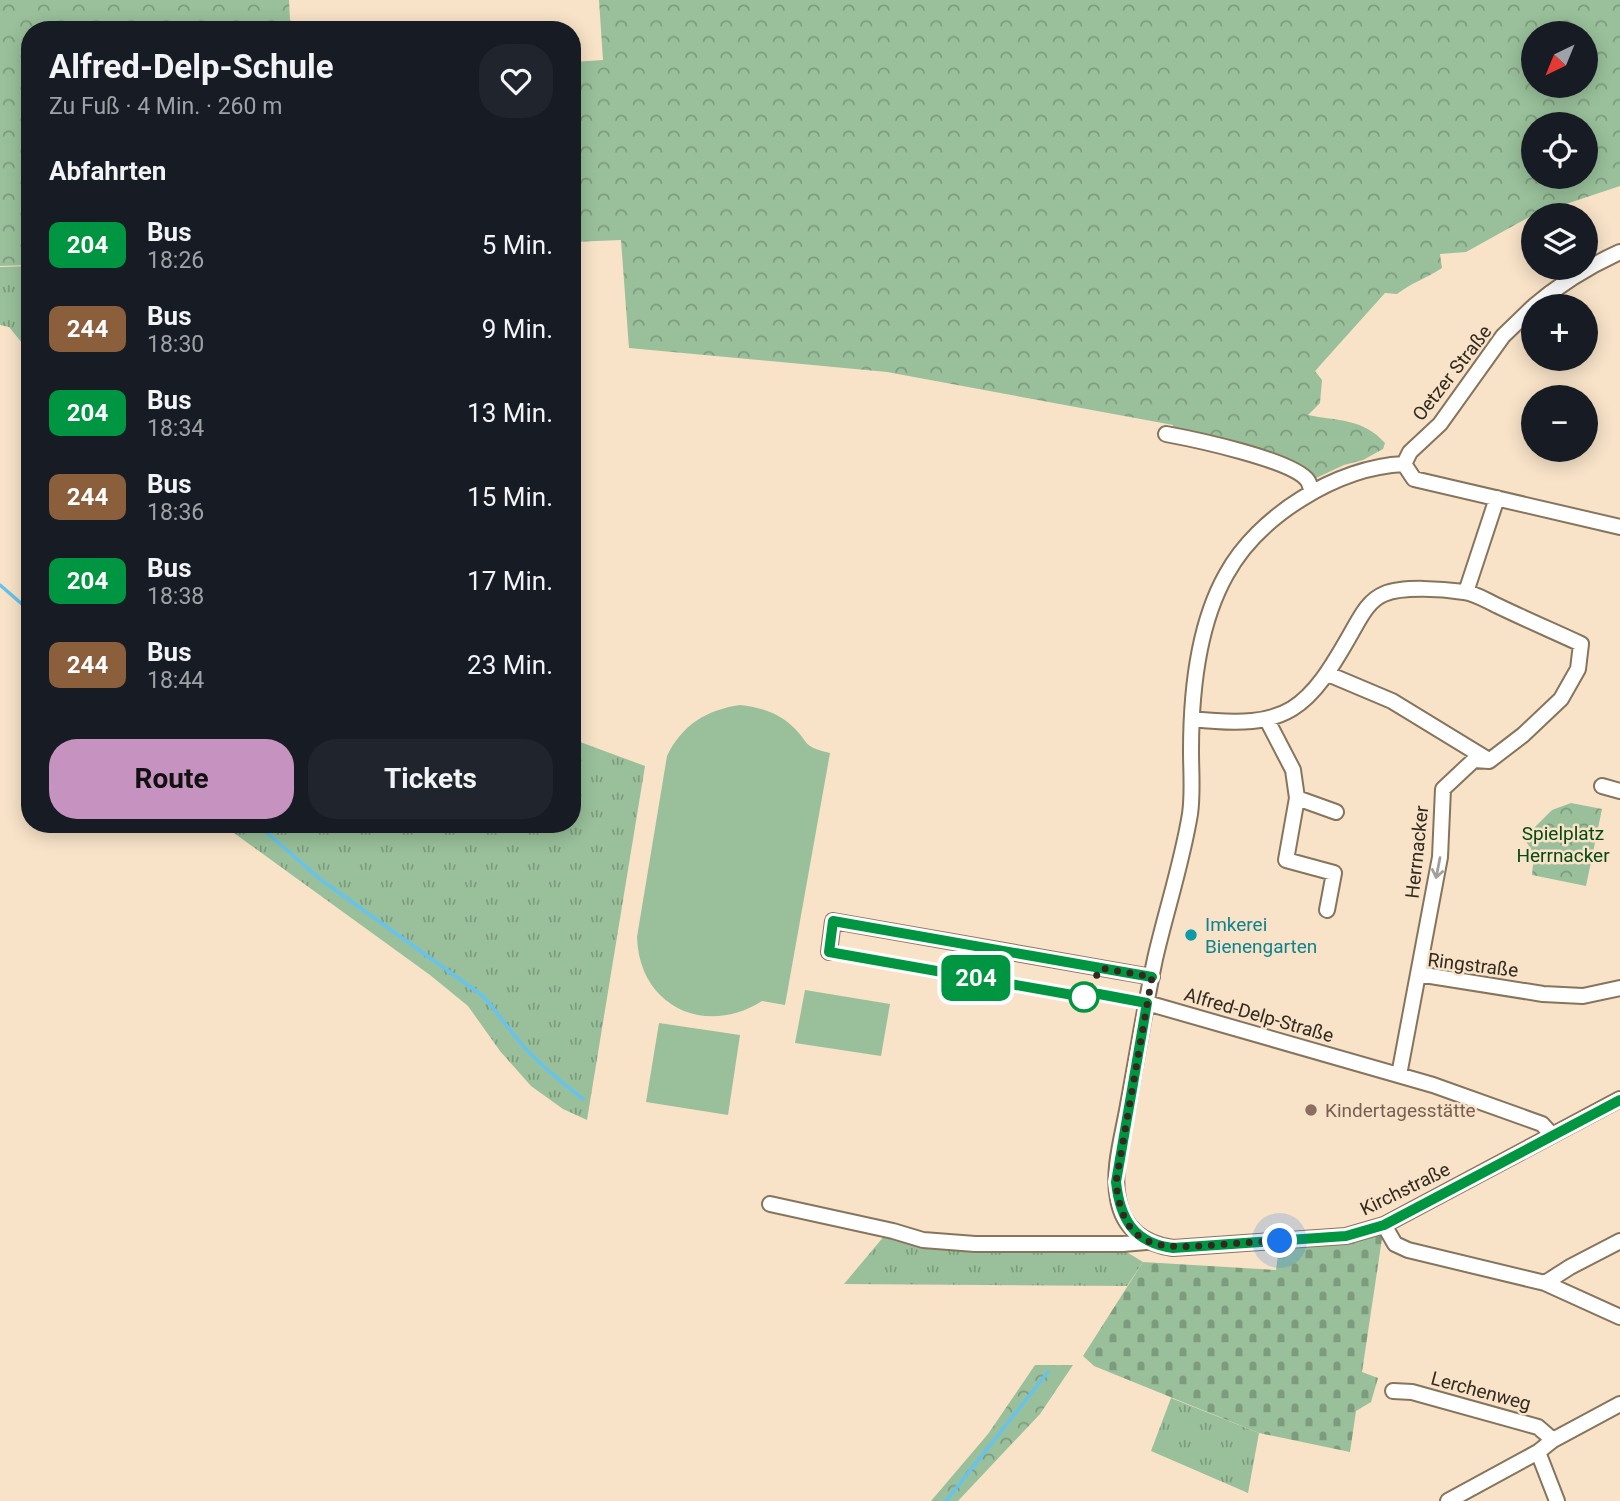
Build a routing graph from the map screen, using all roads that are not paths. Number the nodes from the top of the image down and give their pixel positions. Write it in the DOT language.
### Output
graph roads {
  1 [pos="1620,253"];
  2 [pos="1549,294"];
  3 [pos="1521,320"];
  4 [pos="1166,434"];
  5 [pos="1404,464"];
  6 [pos="1311,492"];
  7 [pos="1497,498"];
  8 [pos="1620,527"];
  9 [pos="1466,592"];
  10 [pos="1328,674"];
  11 [pos="1193,719"];
  12 [pos="1267,720"];
  13 [pos="1489,761"];
  14 [pos="1602,786"];
  15 [pos="1620,791"];
  16 [pos="1297,798"];
  17 [pos="1336,812"];
  18 [pos="1327,910"];
  19 [pos="829,952"];
  20 [pos="1418,974"];
  21 [pos="1152,977"];
  22 [pos="1620,988"];
  23 [pos="1147,1003"];
  24 [pos="1399,1075"];
  25 [pos="1620,1100"];
  26 [pos="1552,1135"];
  27 [pos="770,1204"];
  28 [pos="1384,1225"];
  29 [pos="1146,1241"];
  30 [pos="1620,1241"];
  31 [pos="1545,1283"];
  32 [pos="1620,1317"];
  33 [pos="1393,1391"];
  34 [pos="1620,1404"];
  35 [pos="1553,1440"];
  36 [pos="1538,1452"];
  37 [pos="1448,1501"];
  38 [pos="1557,1501"];
  1 -- 2 [label="street, Oetzer Straße"];
  3 -- 5 [label="street, Oetzer Straße"];
  4 -- 6 [label="street"];
  5 -- 6 [label="street"];
  5 -- 7 [label="street"];
  6 -- 11 [label="street"];
  7 -- 8 [label="street"];
  7 -- 9 [label="street"];
  9 -- 10 [label="street, Herrnacker"];
  9 -- 13 [label="street, Herrnacker"];
  10 -- 12 [label="street, Herrnacker"];
  10 -- 13 [label="street"];
  11 -- 12 [label="street, Herrnacker"];
  11 -- 21 [label="street"];
  12 -- 16 [label="street"];
  13 -- 20 [label="street, Herrnacker, one-way"];
  14 -- 15 [label="street"];
  16 -- 17 [label="street"];
  16 -- 18 [label="street"];
  19 -- 21 [label="street"];
  20 -- 22 [label="street, Ringstraße"];
  20 -- 24 [label="street, Ringstraße"];
  21 -- 23 [label="street"];
  23 -- 24 [label="street, Alfred-Delp-Straße"];
  23 -- 29 [label="street"];
  24 -- 26 [label="street"];
  25 -- 26 [label="street, Kirchstraße"];
  26 -- 28 [label="street, Kirchstraße"];
  27 -- 29 [label="street, Kirchstraße"];
  28 -- 29 [label="street, Kirchstraße"];
  28 -- 31 [label="street"];
  30 -- 31 [label="street"];
  31 -- 32 [label="street"];
  33 -- 35 [label="street, Lerchenweg"];
  34 -- 35 [label="street"];
  35 -- 36 [label="street"];
  36 -- 37 [label="street"];
  36 -- 38 [label="street"];
}
